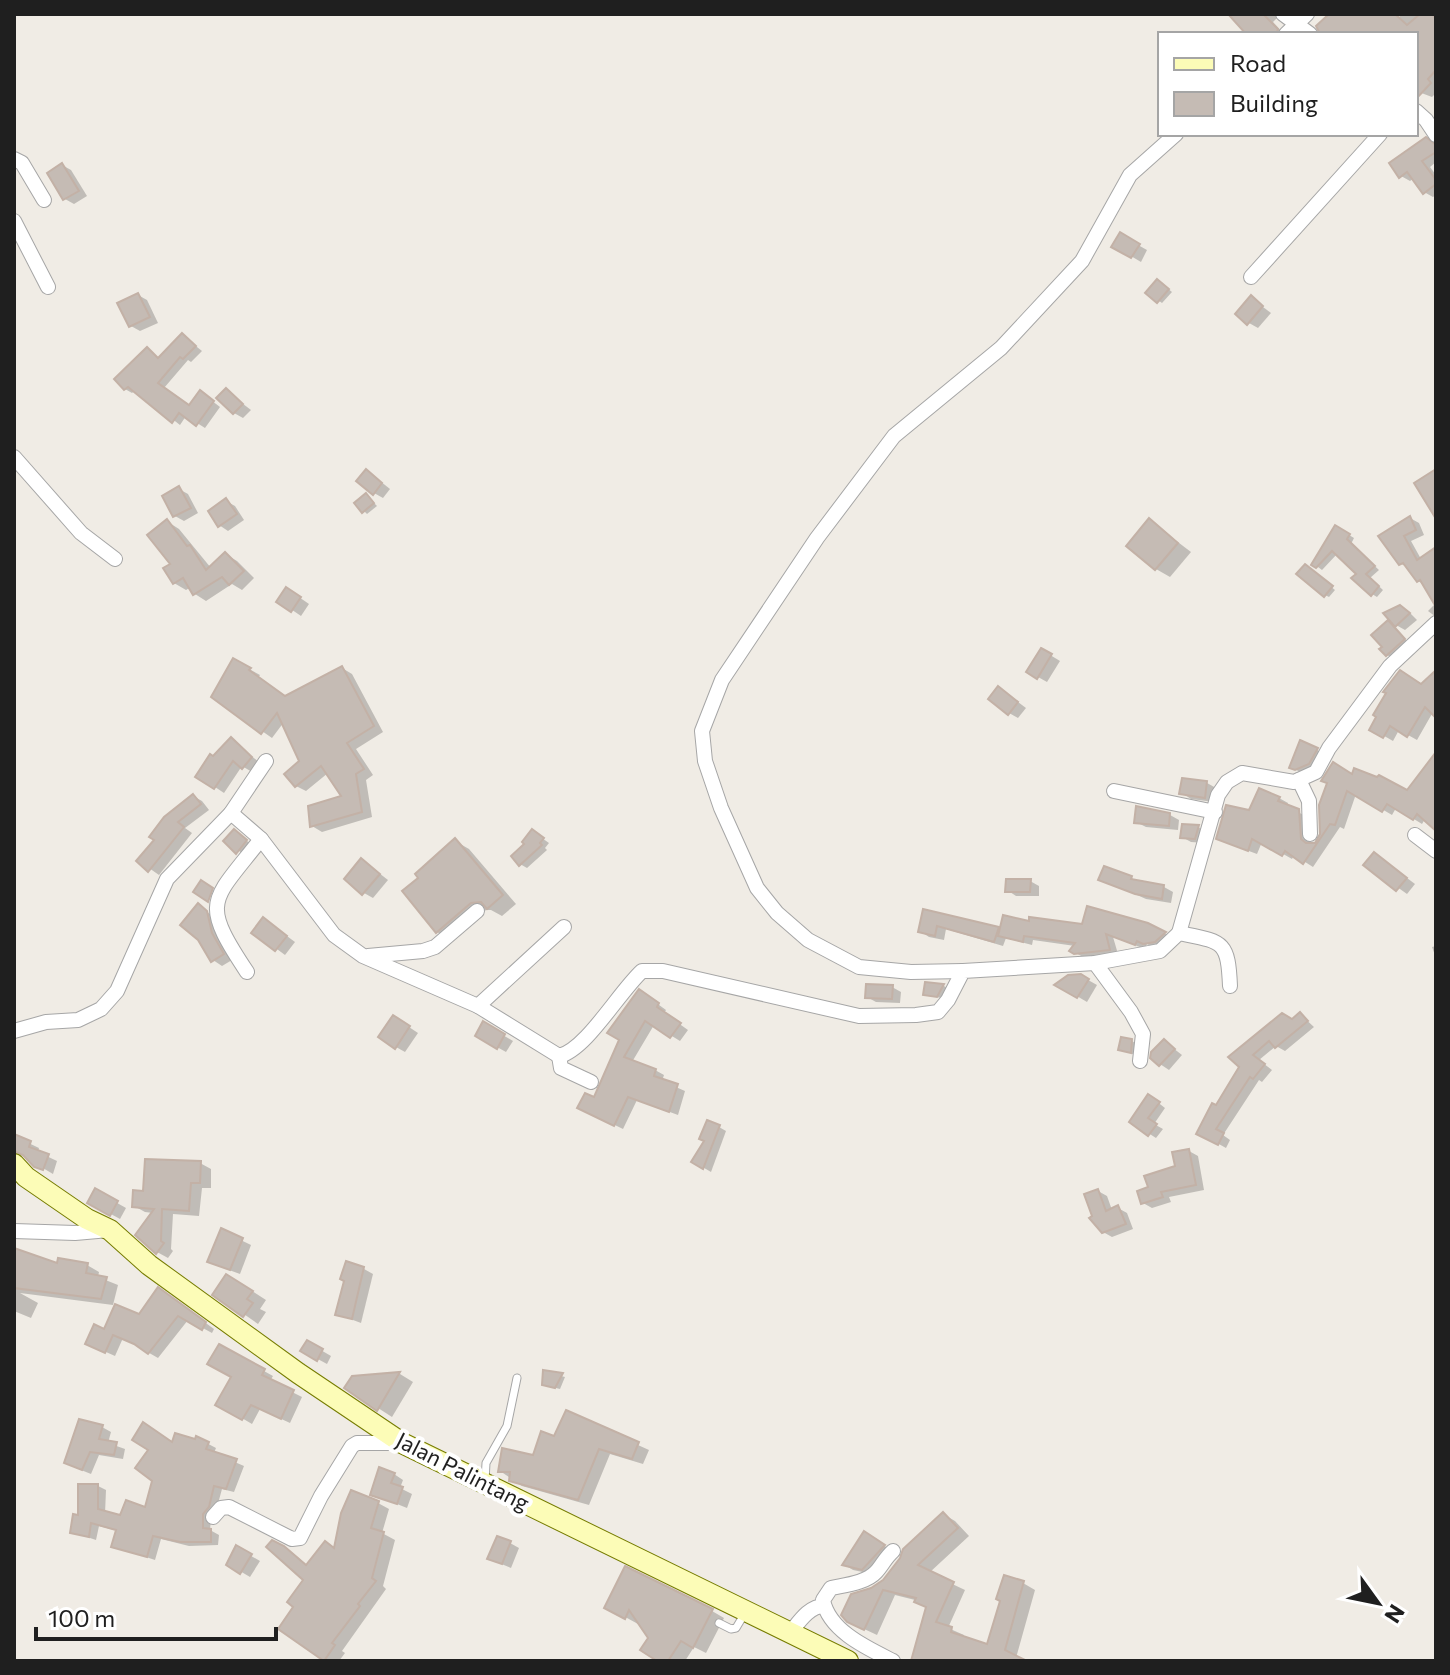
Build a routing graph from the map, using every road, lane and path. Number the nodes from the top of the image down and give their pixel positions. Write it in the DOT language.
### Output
graph roads {
  1 [pos="1283,14"];
  2 [pos="1297,24"];
  3 [pos="1426,113"];
  4 [pos="1436,135"];
  5 [pos="1174,136"];
  6 [pos="1378,136"];
  7 [pos="14,159"];
  8 [pos="44,200"];
  9 [pos="14,221"];
  10 [pos="1251,277"];
  11 [pos="48,287"];
  12 [pos="14,457"];
  13 [pos="115,559"];
  14 [pos="1436,623"];
  15 [pos="266,761"];
  16 [pos="1299,780"];
  17 [pos="1114,791"];
  18 [pos="1215,812"];
  19 [pos="231,813"];
  20 [pos="1310,834"];
  21 [pos="1415,835"];
  22 [pos="261,839"];
  23 [pos="1436,851"];
  24 [pos="477,911"];
  25 [pos="564,927"];
  26 [pos="1179,933"];
  27 [pos="363,956"];
  28 [pos="1095,963"];
  29 [pos="963,971"];
  30 [pos="247,972"];
  31 [pos="1230,986"];
  32 [pos="478,1006"];
  33 [pos="14,1031"];
  34 [pos="559,1056"];
  35 [pos="1140,1061"];
  36 [pos="591,1082"];
  37 [pos="14,1164"];
  38 [pos="110,1230"];
  39 [pos="14,1231"];
  40 [pos="517,1378"];
  41 [pos="402,1443"];
  42 [pos="485,1484"];
  43 [pos="213,1517"];
  44 [pos="893,1551"];
  45 [pos="824,1606"];
  46 [pos="747,1611"];
  47 [pos="719,1623"];
  48 [pos="790,1633"];
  49 [pos="883,1659"];
  50 [pos="848,1661"];
  1 -- 2 [label="street"];
  3 -- 4 [label="street"];
  5 -- 29 [label="street"];
  6 -- 10 [label="street"];
  7 -- 8 [label="street"];
  9 -- 11 [label="street"];
  12 -- 13 [label="street"];
  14 -- 16 [label="street"];
  15 -- 19 [label="street"];
  16 -- 18 [label="street"];
  16 -- 20 [label="street"];
  17 -- 18 [label="street"];
  18 -- 26 [label="street"];
  19 -- 22 [label="street"];
  19 -- 33 [label="street"];
  21 -- 23 [label="street"];
  22 -- 27 [label="street"];
  22 -- 30 [label="street"];
  24 -- 27 [label="street"];
  25 -- 32 [label="street"];
  26 -- 28 [label="street"];
  26 -- 31 [label="street"];
  27 -- 32 [label="street"];
  28 -- 29 [label="street"];
  28 -- 35 [label="street"];
  29 -- 34 [label="street"];
  32 -- 34 [label="street"];
  34 -- 36 [label="street"];
  37 -- 38 [label="street, Jalan Palintang"];
  38 -- 39 [label="street"];
  38 -- 41 [label="street, Jalan Palintang"];
  40 -- 42 [label="lane"];
  41 -- 42 [label="street, Jalan Palintang"];
  41 -- 43 [label="street"];
  42 -- 46 [label="street, Jalan Palintang"];
  44 -- 45 [label="street"];
  45 -- 48 [label="street"];
  45 -- 49 [label="street"];
  46 -- 47 [label="lane"];
  46 -- 48 [label="street, Jalan Palintang"];
  48 -- 50 [label="street, Jalan Palintang"];
}
